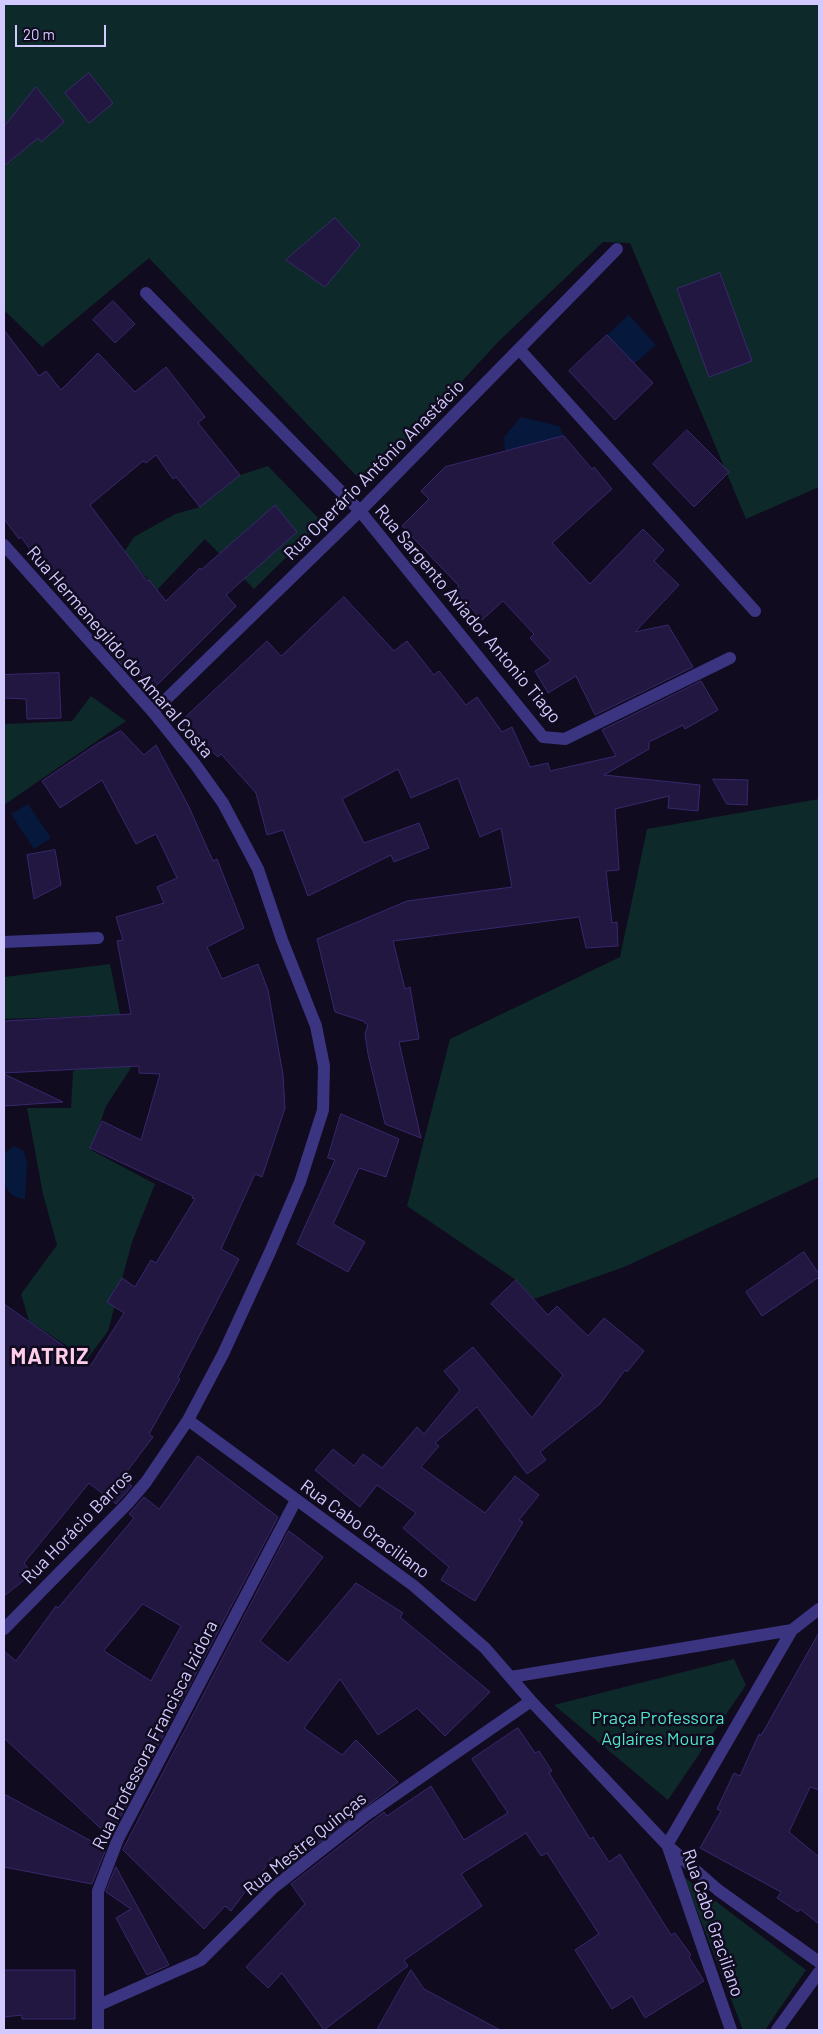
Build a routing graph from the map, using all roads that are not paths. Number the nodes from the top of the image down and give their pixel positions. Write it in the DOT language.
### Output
graph roads {
  1 [pos="617,249"];
  2 [pos="146,293"];
  3 [pos="519,349"];
  4 [pos="360,511"];
  5 [pos="4,544"];
  6 [pos="755,612"];
  7 [pos="730,658"];
  8 [pos="153,712"];
  9 [pos="98,938"];
  10 [pos="4,942"];
  11 [pos="188,1420"];
  12 [pos="296,1500"];
  13 [pos="819,1609"];
  14 [pos="4,1629"];
  15 [pos="792,1630"];
  16 [pos="511,1677"];
  17 [pos="531,1701"];
  18 [pos="668,1845"];
  19 [pos="819,1962"];
  20 [pos="819,1972"];
  21 [pos="99,2005"];
  22 [pos="98,2030"];
  23 [pos="731,2030"];
  24 [pos="778,2030"];
  1 -- 3 [label="street, Rua Operário Antônio Anastácio"];
  2 -- 4 [label="street, Rua Sargento Aviador Antonio Tiago"];
  3 -- 4 [label="street, Rua Operário Antônio Anastácio"];
  3 -- 6 [label="street"];
  4 -- 7 [label="street, Rua Sargento Aviador Antonio Tiago"];
  4 -- 8 [label="street, Rua Operário Antônio Anastácio"];
  5 -- 8 [label="street, Rua Hermenegildo do Amaral Costa"];
  8 -- 11 [label="street, Rua Hermenegildo do Amaral Costa"];
  9 -- 10 [label="street"];
  11 -- 12 [label="street, Rua Cabo Graciliano"];
  11 -- 14 [label="street, Rua Horácio Barros"];
  12 -- 16 [label="street, Rua Cabo Graciliano"];
  12 -- 21 [label="street, Rua Professora Francisca Izidora"];
  13 -- 15 [label="street"];
  15 -- 16 [label="street"];
  15 -- 18 [label="street"];
  16 -- 17 [label="street, Rua Cabo Graciliano"];
  17 -- 18 [label="street, Rua Cabo Graciliano"];
  17 -- 21 [label="street, Rua Mestre Quinças"];
  18 -- 19 [label="street"];
  18 -- 23 [label="street, Rua Cabo Graciliano"];
  20 -- 24 [label="street"];
  21 -- 22 [label="street, Rua Professora Francisca Izidora"];
}
